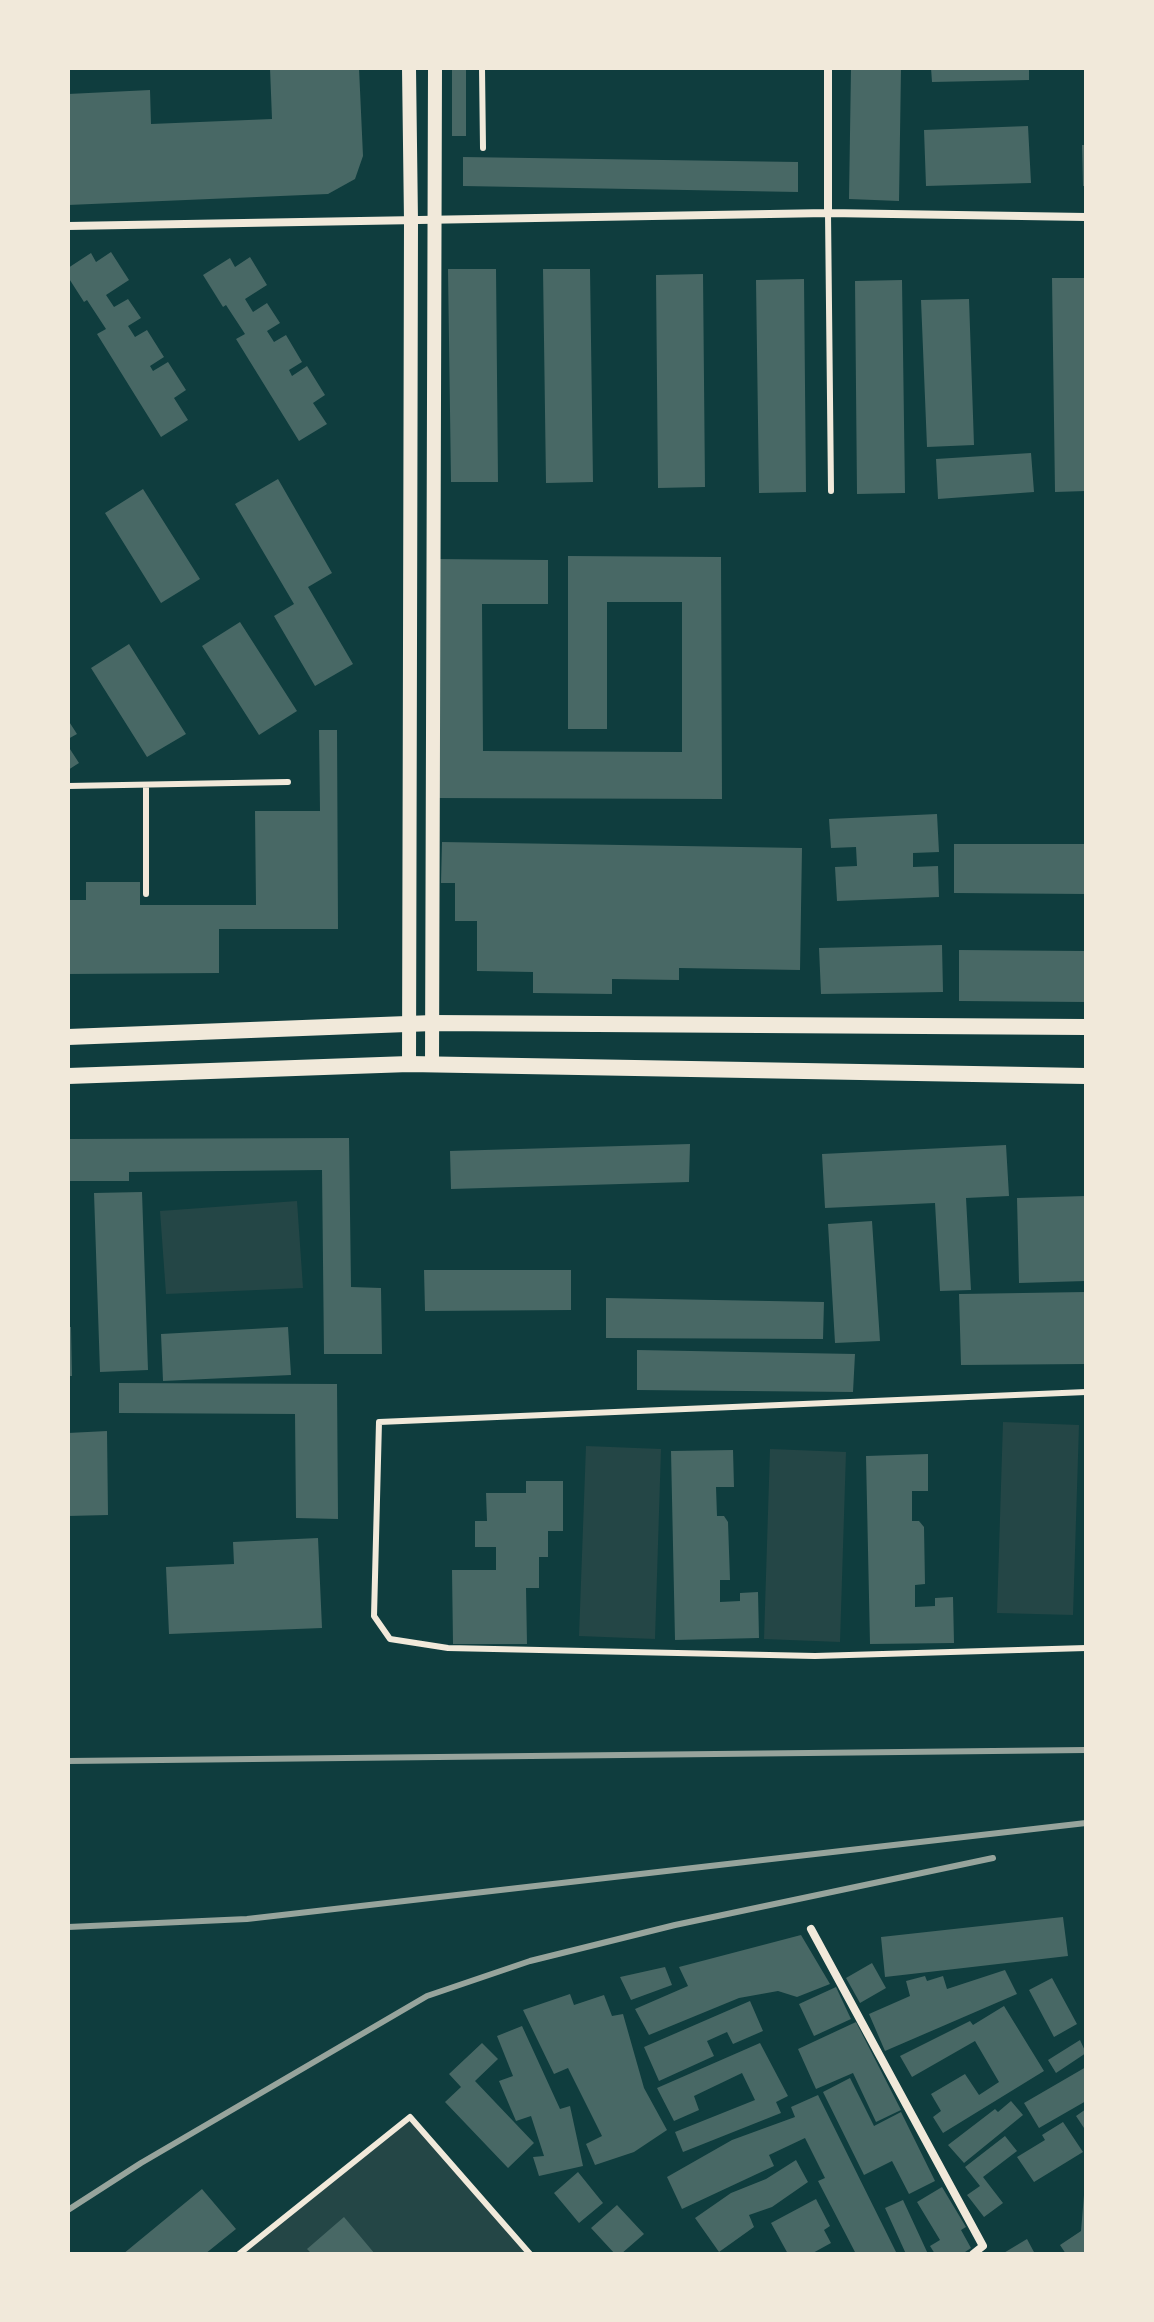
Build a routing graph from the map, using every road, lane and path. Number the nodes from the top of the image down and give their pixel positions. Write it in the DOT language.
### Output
graph roads {
  1 [pos="409,68"];
  2 [pos="435,68"];
  3 [pos="482,68"];
  4 [pos="828,68"];
  5 [pos="483,148"];
  6 [pos="828,213"];
  7 [pos="1086,217"];
  8 [pos="435,219"];
  9 [pos="411,221"];
  10 [pos="68,226"];
  11 [pos="831,491"];
  12 [pos="288,782"];
  13 [pos="146,785"];
  14 [pos="68,786"];
  15 [pos="146,894"];
  16 [pos="433,1023"];
  17 [pos="411,1024"];
  18 [pos="1086,1027"];
  19 [pos="68,1037"];
  20 [pos="409,1064"];
  21 [pos="432,1064"];
  22 [pos="68,1076"];
  23 [pos="1086,1076"];
  24 [pos="1086,1392"];
  25 [pos="1086,1648"];
  26 [pos="811,1929"];
  27 [pos="239,2254"];
  28 [pos="530,2254"];
  29 [pos="973,2254"];
  1 -- 9 [label="street"];
  2 -- 8 [label="street"];
  3 -- 5 [label="lane"];
  4 -- 6 [label="street"];
  6 -- 7 [label="street"];
  6 -- 8 [label="street"];
  6 -- 11 [label="lane"];
  8 -- 9 [label="street"];
  8 -- 16 [label="street"];
  9 -- 10 [label="street"];
  9 -- 17 [label="street"];
  12 -- 13 [label="lane"];
  13 -- 14 [label="lane"];
  13 -- 15 [label="lane"];
  16 -- 17 [label="main road"];
  16 -- 18 [label="main road"];
  16 -- 21 [label="street"];
  17 -- 19 [label="main road"];
  17 -- 20 [label="street"];
  20 -- 21 [label="main road"];
  20 -- 22 [label="main road"];
  21 -- 23 [label="main road"];
  24 -- 25 [label="lane"];
  26 -- 29 [label="street"];
  27 -- 28 [label="lane"];
}
